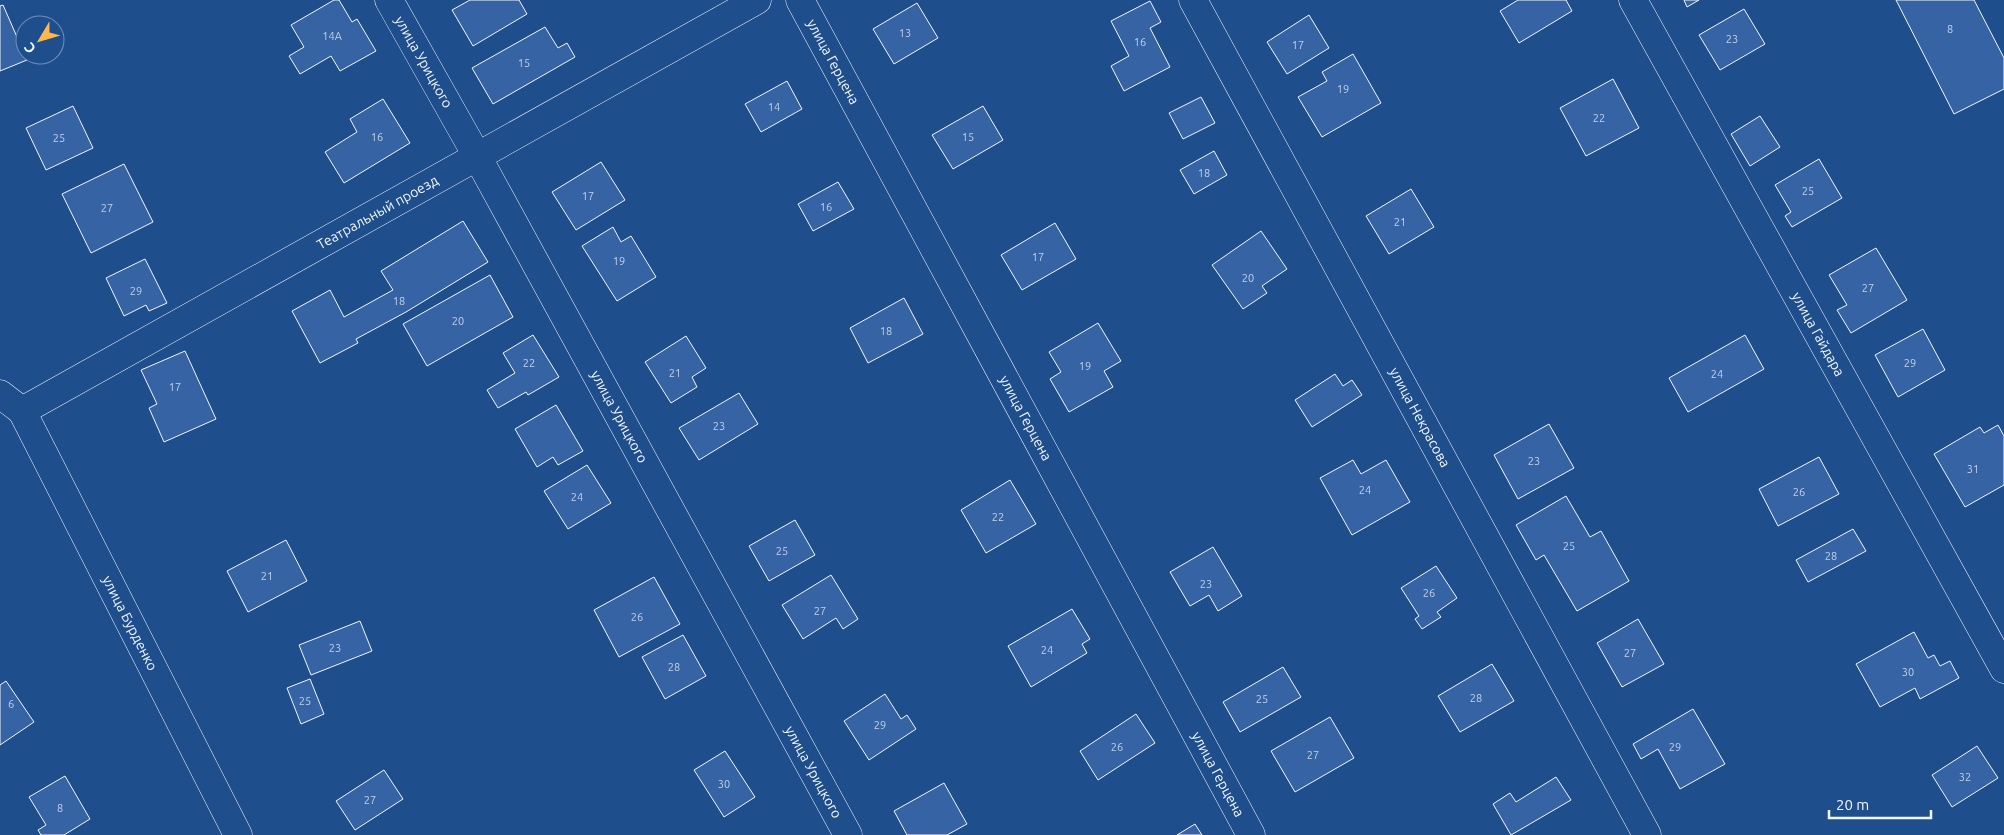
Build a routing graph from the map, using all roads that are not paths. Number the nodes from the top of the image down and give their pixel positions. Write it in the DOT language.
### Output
graph roads {
  1 [pos="390,0"];
  2 [pos="757,0"];
  3 [pos="800,0"];
  4 [pos="1193,0"];
  5 [pos="1633,0"];
  6 [pos="477,156"];
  7 [pos="0,394"];
  8 [pos="22,411"];
  9 [pos="2004,669"];
  10 [pos="238,835"];
  11 [pos="848,835"];
  12 [pos="1251,835"];
  13 [pos="1648,835"];
  1 -- 6 [label="street, улица Урицкого"];
  2 -- 6 [label="street, Театральный проезд"];
  3 -- 12 [label="street, улица Герцена"];
  4 -- 13 [label="street, улица Некрасова"];
  5 -- 9 [label="street, улица Гайдара"];
  6 -- 8 [label="street, Театральный проезд"];
  6 -- 11 [label="street, улица Урицкого"];
  7 -- 8 [label="street"];
  8 -- 10 [label="street, улица Бурденко"];
}
